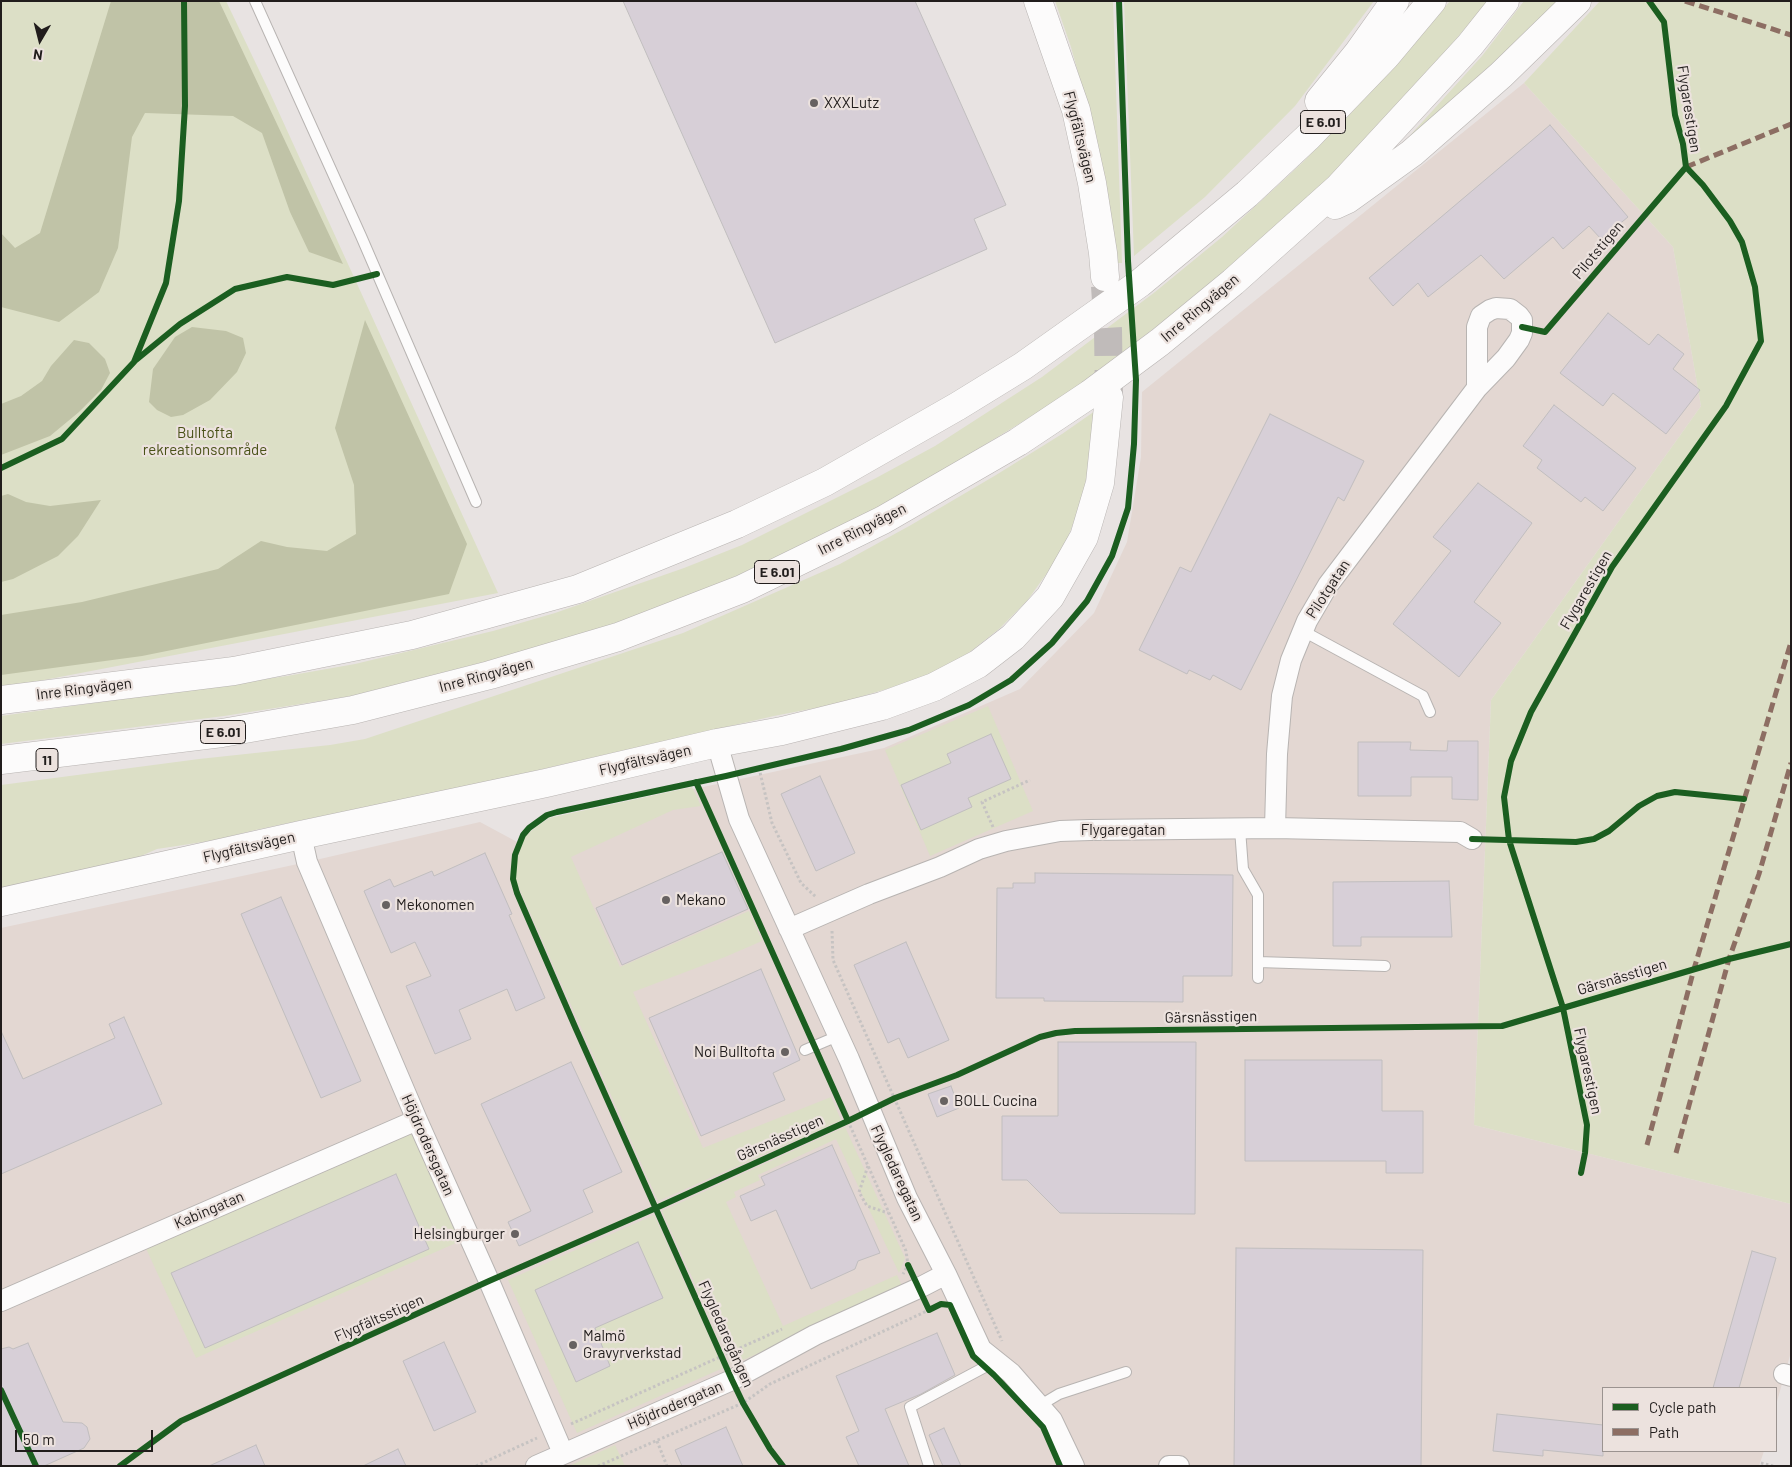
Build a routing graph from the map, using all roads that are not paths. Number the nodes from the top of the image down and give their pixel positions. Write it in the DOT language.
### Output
graph roads {
  1 [pos="255,1"];
  2 [pos="1038,1"];
  3 [pos="1395,1"];
  4 [pos="1432,1"];
  5 [pos="1504,1"];
  6 [pos="1577,1"];
  7 [pos="1300,221"];
  8 [pos="1203,232"];
  9 [pos="1105,277"];
  10 [pos="1477,388"];
  11 [pos="1109,397"];
  12 [pos="476,502"];
  13 [pos="1303,630"];
  14 [pos="1,700"];
  15 [pos="1430,712"];
  16 [pos="717,744"];
  17 [pos="93,749"];
  18 [pos="1,760"];
  19 [pos="1,770"];
  20 [pos="1276,828"];
  21 [pos="1240,829"];
  22 [pos="301,835"];
  23 [pos="1472,839"];
  24 [pos="1,902"];
  25 [pos="789,929"];
  26 [pos="1258,962"];
  27 [pos="1385,966"];
  28 [pos="1258,978"];
  29 [pos="838,1036"];
  30 [pos="805,1050"];
  31 [pos="416,1120"];
  32 [pos="946,1274"];
  33 [pos="1,1300"];
  34 [pos="998,1351"];
  35 [pos="1126,1372"];
  36 [pos="1039,1406"];
  37 [pos="563,1453"];
  38 [pos="536,1466"];
  39 [pos="929,1466"];
  40 [pos="1074,1466"];
  41 [pos="1168,1466"];
  42 [pos="1178,1466"];
  1 -- 12 [label="lane"];
  2 -- 9 [label="main road, Flygfältsvägen"];
  3 -- 8 [label="main road"];
  4 -- 8 [label="main road, Inre Ringvägen / E 6.01"];
  5 -- 7 [label="main road, Inre Ringvägen / E 6.01"];
  6 -- 7 [label="main road"];
  7 -- 17 [label="main road, Inre Ringvägen / E 6.01"];
  8 -- 14 [label="main road, Inre Ringvägen / E 6.01"];
  10 -- 13 [label="street, Pilotgatan"];
  11 -- 16 [label="main road, Flygfältsvägen"];
  13 -- 15 [label="lane"];
  13 -- 20 [label="street, Pilotgatan"];
  16 -- 22 [label="main road, Flygfältsvägen"];
  16 -- 25 [label="street, Flygledaregatan"];
  17 -- 18 [label="main road, Inre Ringvägen / E 6.01"];
  17 -- 19 [label="main road, 11"];
  20 -- 21 [label="street, Flygaregatan"];
  20 -- 23 [label="street, Flygaregatan"];
  21 -- 25 [label="street, Flygaregatan"];
  21 -- 26 [label="lane"];
  22 -- 24 [label="main road, Flygfältsvägen"];
  22 -- 31 [label="street, Höjdrodersgatan"];
  25 -- 29 [label="street, Flygledaregatan"];
  26 -- 27 [label="lane"];
  26 -- 28 [label="lane"];
  29 -- 30 [label="lane"];
  29 -- 32 [label="street, Flygledaregatan"];
  31 -- 33 [label="street, Kabingatan"];
  31 -- 37 [label="street, Höjdrodersgatan"];
  32 -- 34 [label="street, Flygledaregatan"];
  32 -- 37 [label="street, Höjdrodergatan"];
  34 -- 36 [label="street, Flygledaregatan"];
  34 -- 39 [label="lane"];
  35 -- 36 [label="lane"];
  36 -- 40 [label="street, Flygledaregatan"];
  37 -- 38 [label="street, Höjdrodergatan"];
  41 -- 42 [label="street"];
}
